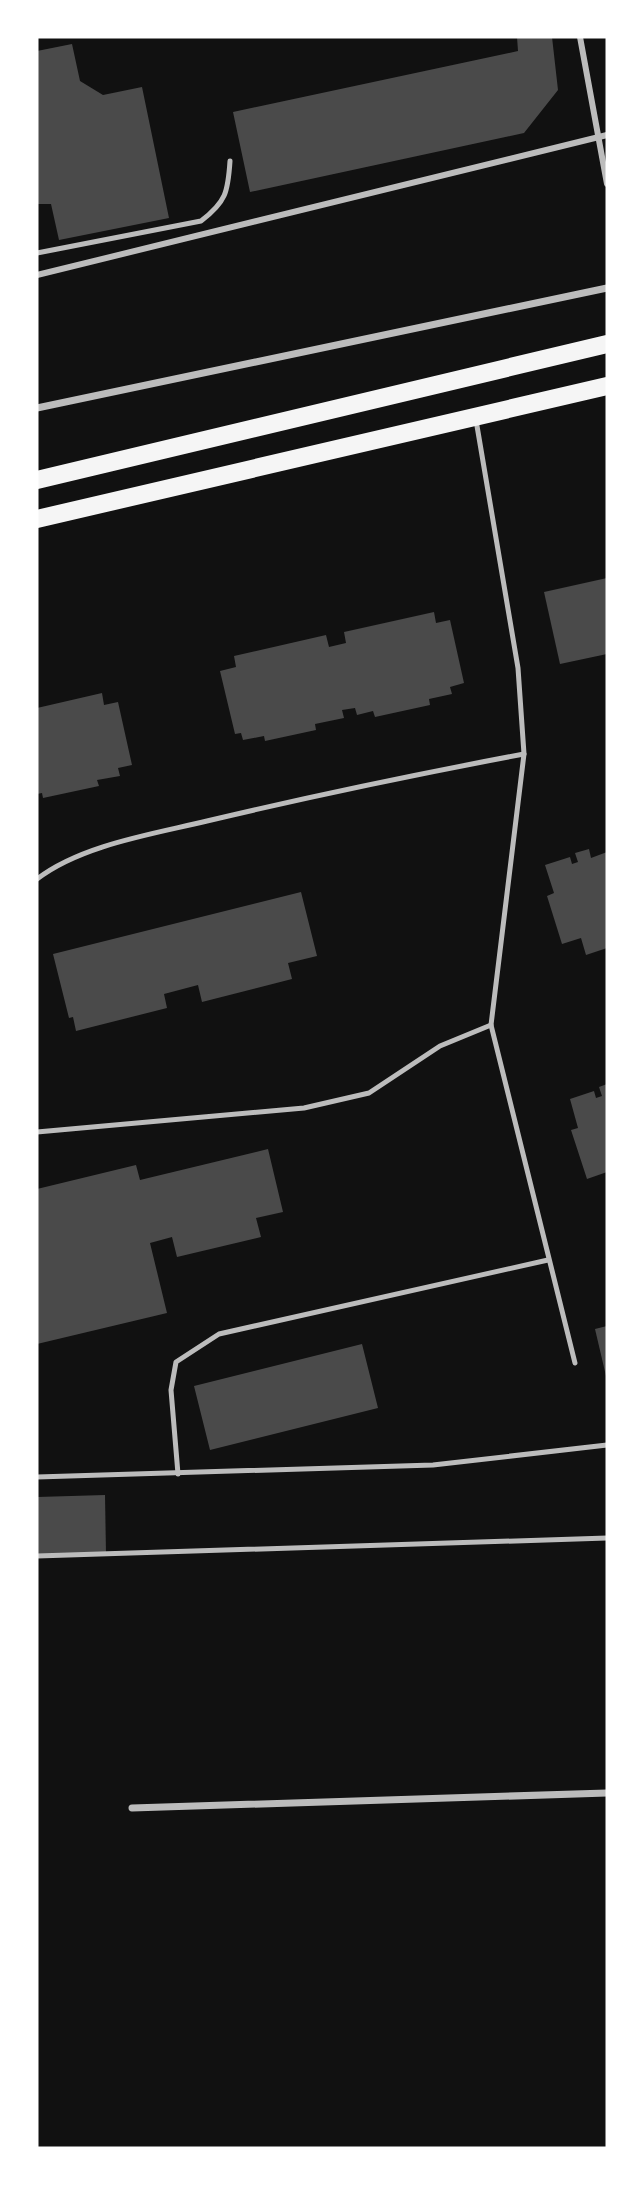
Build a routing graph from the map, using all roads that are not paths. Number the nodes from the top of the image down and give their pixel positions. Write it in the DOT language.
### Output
graph roads {
  1 [pos="580,37"];
  2 [pos="607,135"];
  3 [pos="598,137"];
  4 [pos="230,161"];
  5 [pos="607,184"];
  6 [pos="37,253"];
  7 [pos="37,275"];
  8 [pos="607,288"];
  9 [pos="607,344"];
  10 [pos="607,386"];
  11 [pos="37,408"];
  12 [pos="475,417"];
  13 [pos="37,480"];
  14 [pos="37,519"];
  15 [pos="524,754"];
  16 [pos="37,879"];
  17 [pos="491,1026"];
  18 [pos="37,1132"];
  19 [pos="548,1260"];
  20 [pos="575,1363"];
  21 [pos="607,1445"];
  22 [pos="178,1474"];
  23 [pos="37,1476"];
  24 [pos="607,1538"];
  25 [pos="37,1556"];
  26 [pos="607,1793"];
  27 [pos="132,1808"];
  1 -- 3 [label="street"];
  2 -- 3 [label="street"];
  3 -- 5 [label="street"];
  3 -- 7 [label="street"];
  4 -- 6 [label="lane"];
  8 -- 11 [label="street"];
  9 -- 13 [label="main road"];
  10 -- 12 [label="main road"];
  12 -- 14 [label="main road"];
  12 -- 15 [label="lane"];
  15 -- 16 [label="lane"];
  15 -- 17 [label="lane"];
  17 -- 18 [label="lane"];
  17 -- 19 [label="lane"];
  19 -- 20 [label="lane"];
  19 -- 22 [label="lane"];
  21 -- 22 [label="lane"];
  22 -- 23 [label="lane"];
  24 -- 25 [label="lane"];
  26 -- 27 [label="street"];
}
